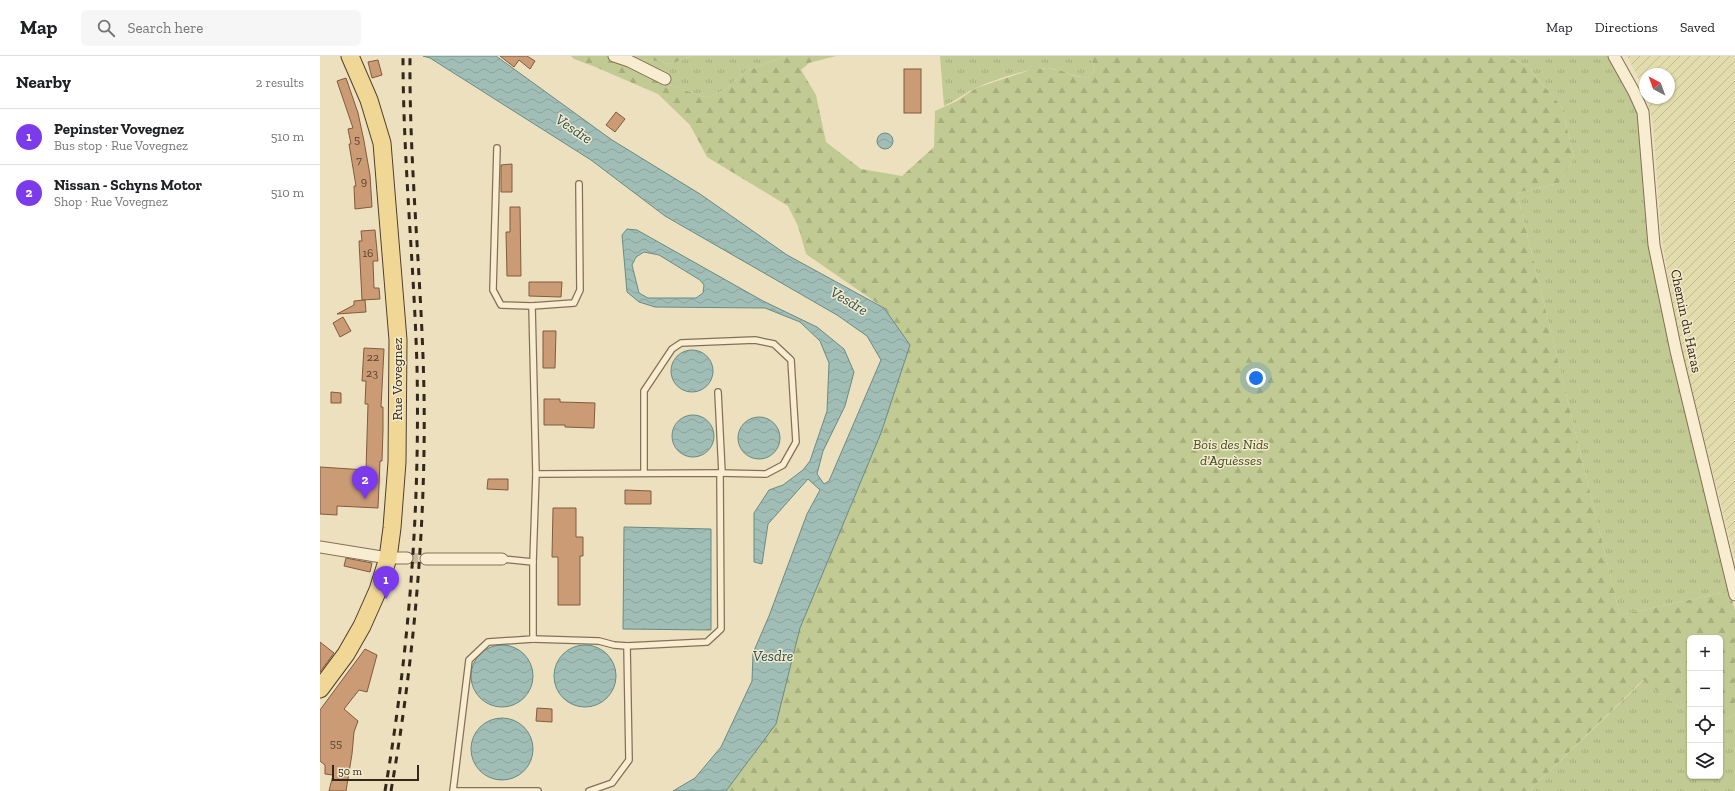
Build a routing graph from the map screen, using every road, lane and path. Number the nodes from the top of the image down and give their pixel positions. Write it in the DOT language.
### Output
graph roads {
  1 [pos="350,56"];
  2 [pos="614,56"];
  3 [pos="1614,56"];
  4 [pos="665,79"];
  5 [pos="497,148"];
  6 [pos="579,184"];
  7 [pos="532,306"];
  8 [pos="718,392"];
  9 [pos="644,473"];
  10 [pos="721,473"];
  11 [pos="536,474"];
  12 [pos="320,547"];
  13 [pos="388,558"];
  14 [pos="407,558"];
  15 [pos="426,559"];
  16 [pos="502,559"];
  17 [pos="533,562"];
  18 [pos="1735,595"];
  19 [pos="533,639"];
  20 [pos="627,646"];
  21 [pos="320,689"];
  22 [pos="453,791"];
  23 [pos="538,791"];
  24 [pos="589,791"];
  1 -- 13 [label="main road, Rue Vovegnez"];
  2 -- 4 [label="street"];
  3 -- 18 [label="street, Chemin du Haras"];
  5 -- 7 [label="lane"];
  6 -- 7 [label="lane"];
  7 -- 11 [label="lane"];
  8 -- 10 [label="lane"];
  9 -- 10 [label="lane"];
  9 -- 10 [label="lane"];
  9 -- 11 [label="lane"];
  10 -- 20 [label="lane"];
  11 -- 17 [label="lane"];
  12 -- 13 [label="street"];
  13 -- 14 [label="street"];
  13 -- 21 [label="main road, Rue Vovegnez"];
  15 -- 16 [label="street"];
  16 -- 17 [label="lane"];
  17 -- 19 [label="lane"];
  19 -- 20 [label="lane"];
  19 -- 22 [label="lane"];
  20 -- 24 [label="lane"];
  22 -- 23 [label="lane"];
}
